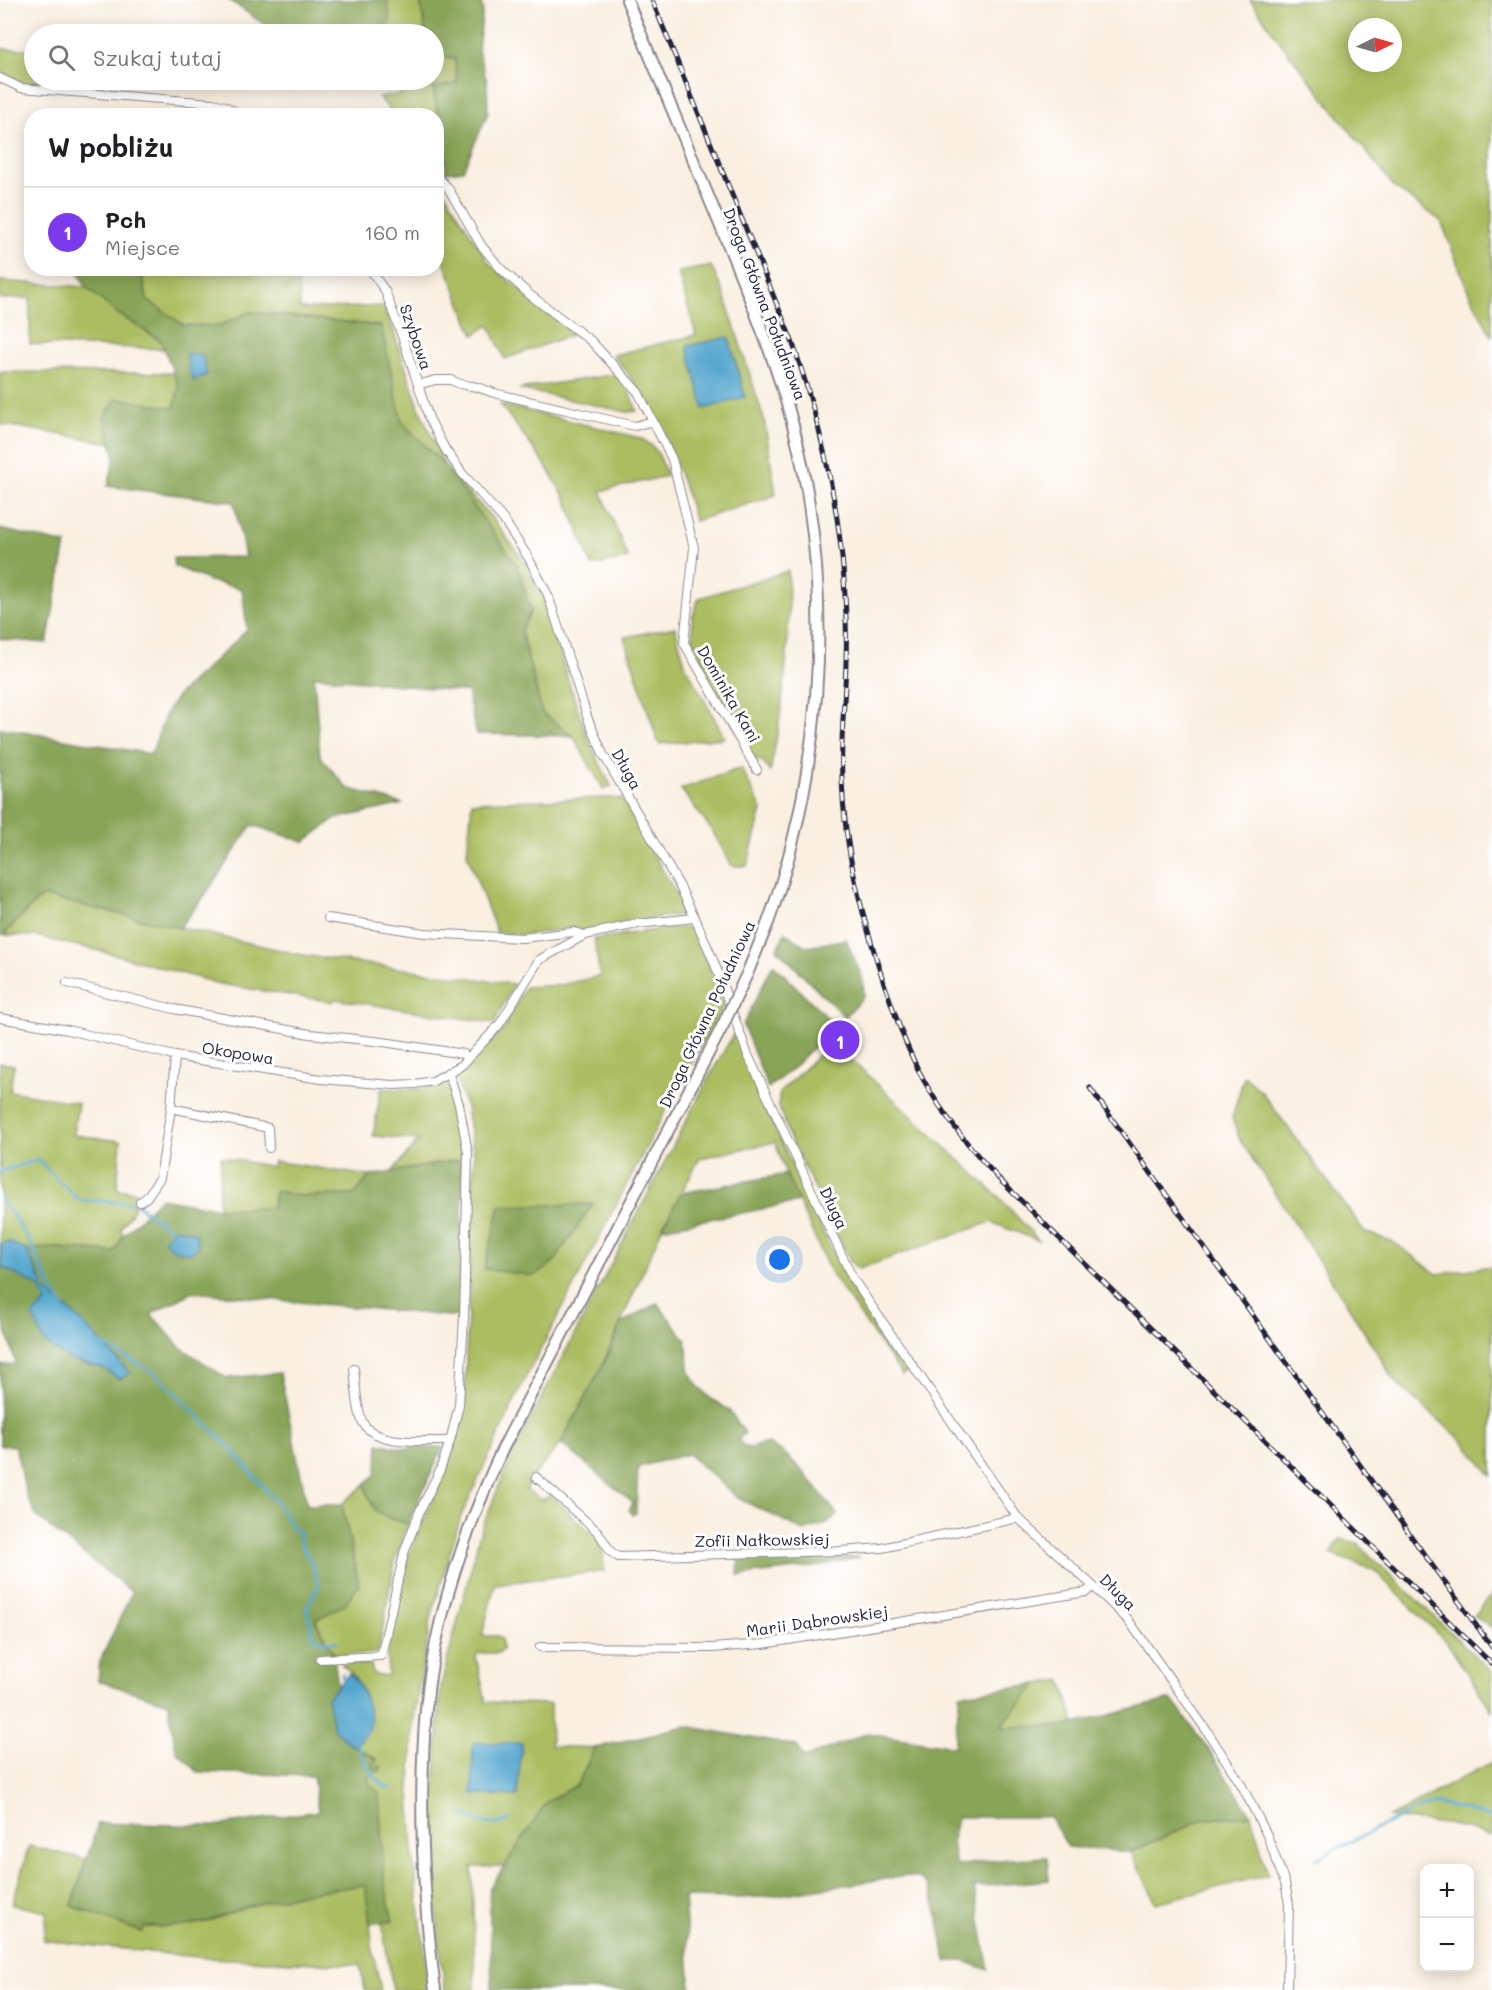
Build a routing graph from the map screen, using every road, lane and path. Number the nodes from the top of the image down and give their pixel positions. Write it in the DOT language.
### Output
graph roads {
  1 [pos="627,0"];
  2 [pos="0,78"];
  3 [pos="24,88"];
  4 [pos="47,90"];
  5 [pos="229,108"];
  6 [pos="444,184"];
  7 [pos="375,276"];
  8 [pos="418,385"];
  9 [pos="653,421"];
  10 [pos="757,770"];
  11 [pos="328,918"];
  12 [pos="695,918"];
  13 [pos="585,935"];
  14 [pos="67,983"];
  15 [pos="0,1018"];
  16 [pos="175,1056"];
  17 [pos="468,1058"];
  18 [pos="448,1072"];
  19 [pos="171,1108"];
  20 [pos="269,1148"];
  21 [pos="140,1202"];
  22 [pos="354,1369"];
  23 [pos="450,1441"];
  24 [pos="536,1477"];
  25 [pos="1018,1518"];
  26 [pos="1094,1587"];
  27 [pos="540,1647"];
  28 [pos="320,1659"];
  29 [pos="435,1990"];
  30 [pos="1287,1990"];
  1 -- 29 [label="main road, Droga Główna Południowa, bridge"];
  2 -- 3 [label="street"];
  4 -- 5 [label="street"];
  6 -- 9 [label="street, Dominika Kani"];
  7 -- 8 [label="street, Szybowa"];
  8 -- 9 [label="street"];
  8 -- 12 [label="street, Długa"];
  9 -- 10 [label="street, Dominika Kani"];
  11 -- 13 [label="street, Okopowa"];
  12 -- 13 [label="street, Okopowa"];
  12 -- 25 [label="street, Długa"];
  13 -- 17 [label="street, Okopowa"];
  14 -- 17 [label="street, Okopowa"];
  15 -- 16 [label="street, Okopowa"];
  16 -- 18 [label="street, Okopowa"];
  16 -- 19 [label="street"];
  17 -- 18 [label="street, Okopowa"];
  18 -- 23 [label="street"];
  19 -- 20 [label="street"];
  19 -- 21 [label="street"];
  22 -- 23 [label="street"];
  23 -- 28 [label="street"];
  24 -- 25 [label="street, Zofii Nałkowskiej"];
  25 -- 26 [label="street, Długa"];
  26 -- 27 [label="street, Marii Dąbrowskiej"];
  26 -- 30 [label="street, Długa"];
}
